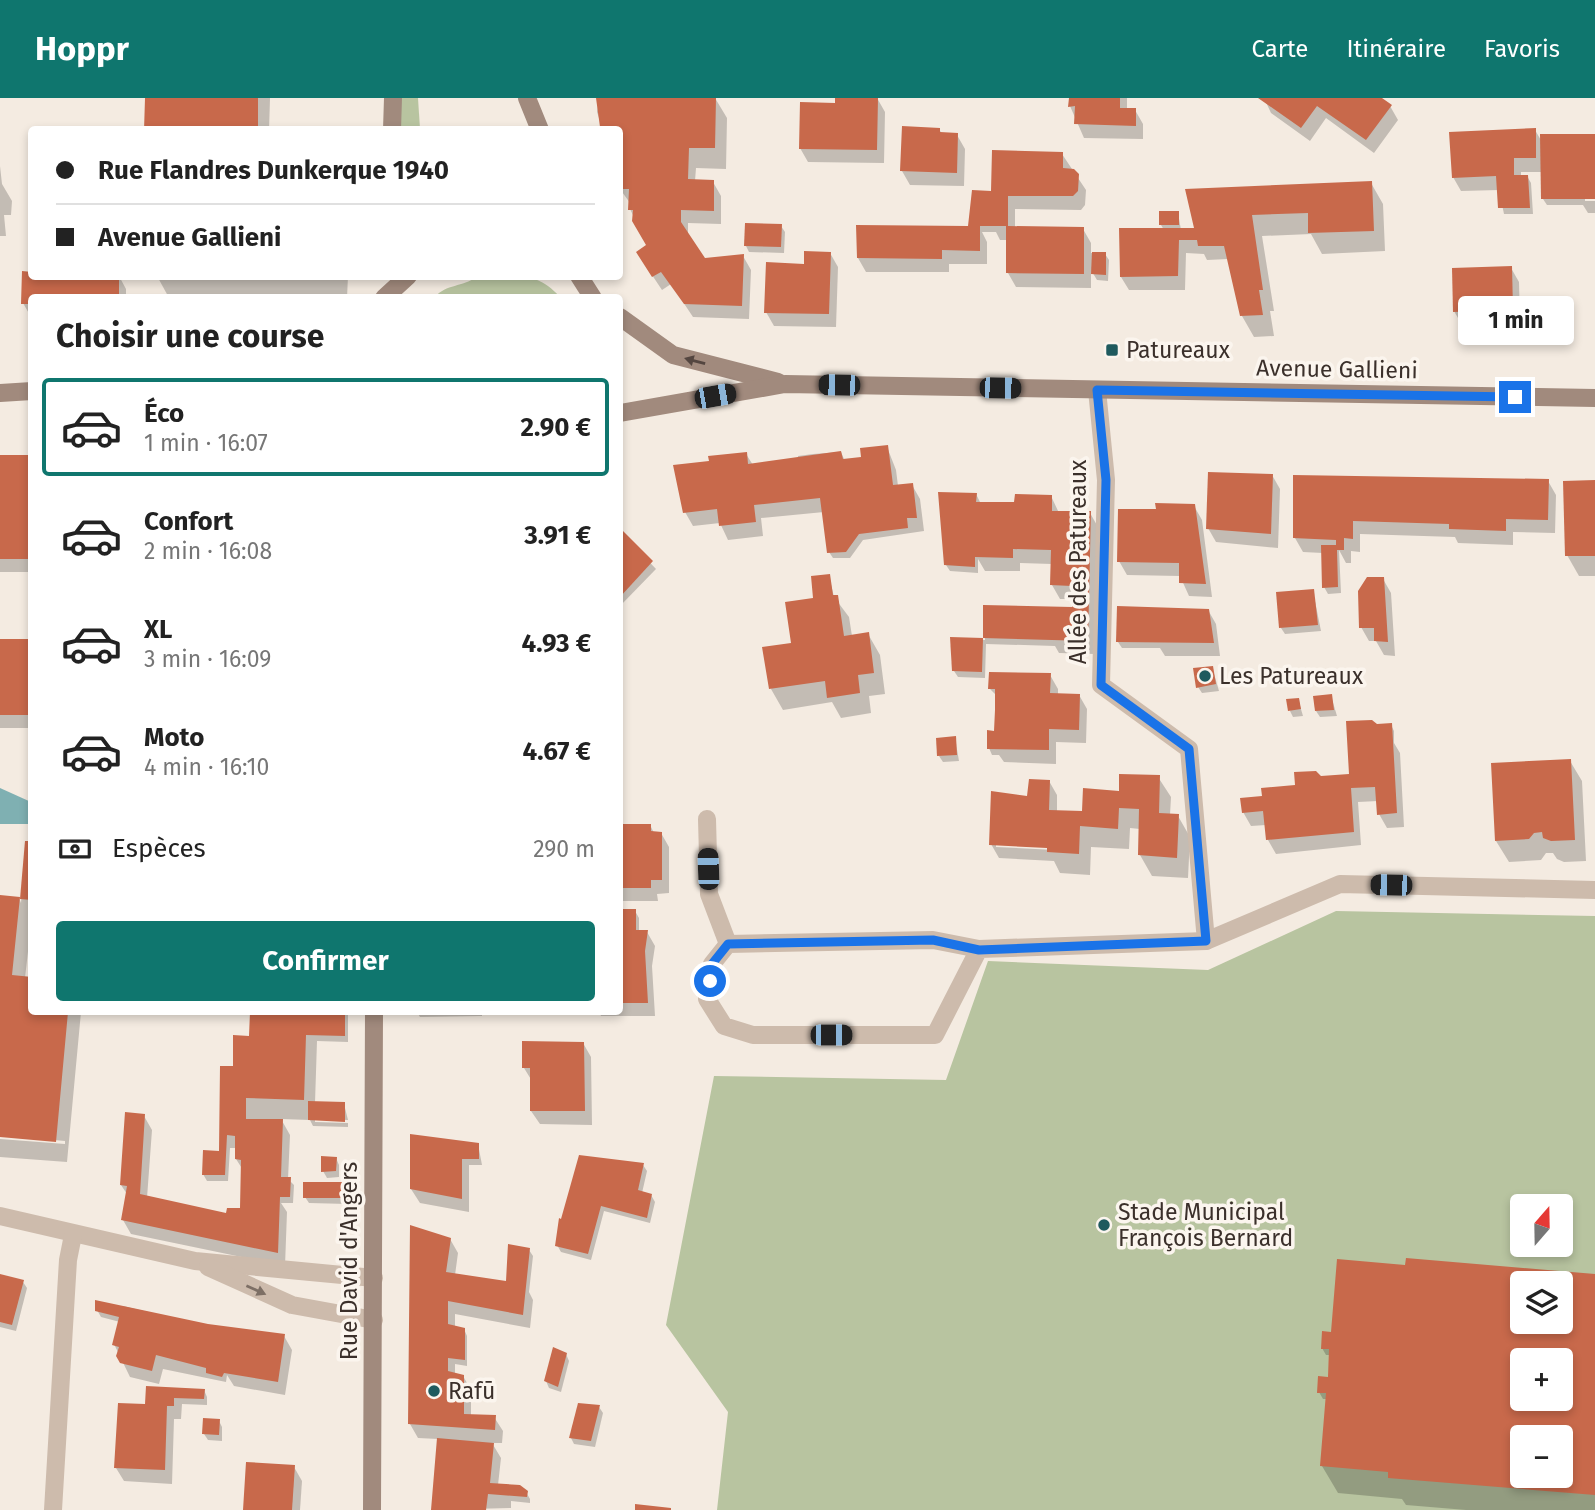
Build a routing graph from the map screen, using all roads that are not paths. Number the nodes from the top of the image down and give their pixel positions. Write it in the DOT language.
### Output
graph roads {
  1 [pos="393,98"];
  2 [pos="527,98"];
  3 [pos="392,126"];
  4 [pos="538,126"];
  5 [pos="403,280"];
  6 [pos="387,294"];
  7 [pos="623,319"];
  8 [pos="785,384"];
  9 [pos="1097,390"];
  10 [pos="28,391"];
  11 [pos="0,393"];
  12 [pos="1595,398"];
  13 [pos="623,412"];
  14 [pos="706,819"];
  15 [pos="1595,890"];
  16 [pos="1206,941"];
  17 [pos="728,944"];
  18 [pos="979,950"];
  19 [pos="373,1015"];
  20 [pos="0,1216"];
  21 [pos="73,1235"];
  22 [pos="195,1261"];
  23 [pos="374,1278"];
  24 [pos="374,1320"];
  25 [pos="53,1510"];
  26 [pos="372,1510"];
  1 -- 3 [label="main road"];
  2 -- 4 [label="main road"];
  5 -- 6 [label="main road"];
  8 -- 7 [label="main road, Avenue Gallieni, one-way"];
  8 -- 9 [label="main road, Avenue Gallieni"];
  8 -- 13 [label="main road, Avenue Gallieni"];
  9 -- 12 [label="main road, Avenue Gallieni"];
  9 -- 16 [label="street, Allée des Patureaux"];
  10 -- 11 [label="main road"];
  14 -- 17 [label="street"];
  15 -- 16 [label="street"];
  16 -- 18 [label="street"];
  17 -- 18 [label="street"];
  17 -- 18 [label="street"];
  19 -- 23 [label="main road, Rue David d'Angers"];
  20 -- 21 [label="street"];
  21 -- 22 [label="street"];
  21 -- 25 [label="street"];
  22 -- 23 [label="street"];
  22 -- 24 [label="street, one-way"];
  23 -- 24 [label="main road, Rue David d'Angers"];
  24 -- 26 [label="main road, Rue David d'Angers"];
}
